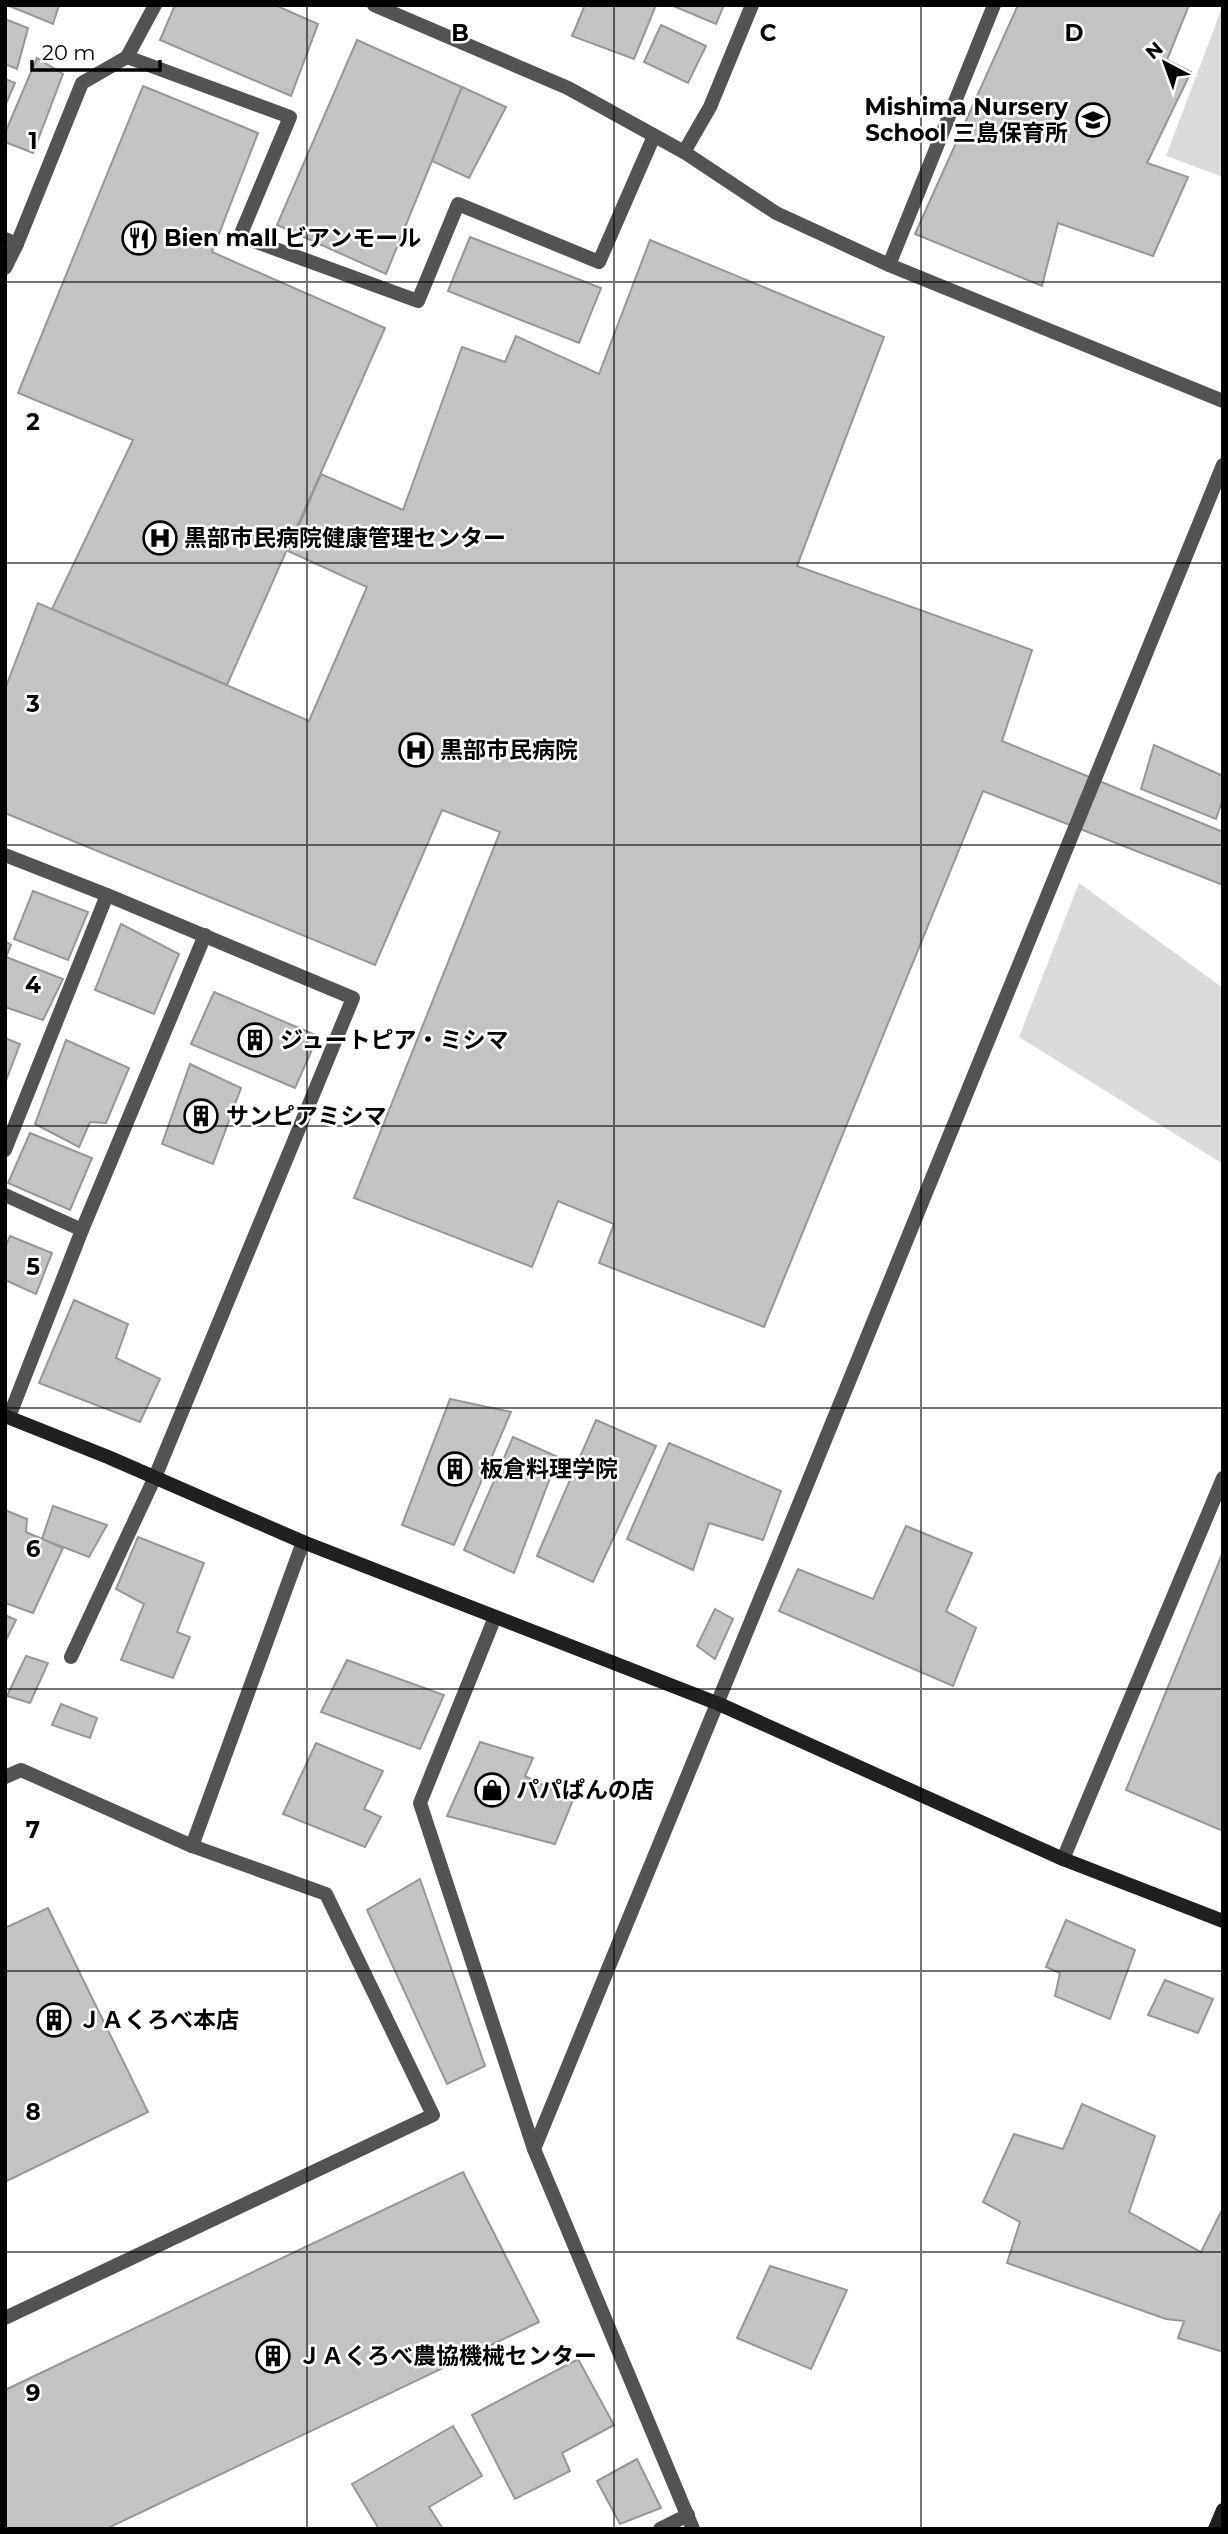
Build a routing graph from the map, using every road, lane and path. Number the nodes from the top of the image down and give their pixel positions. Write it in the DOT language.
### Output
graph roads {
  1 [pos="155,5"];
  2 [pos="374,5"];
  3 [pos="752,5"];
  4 [pos="994,5"];
  5 [pos="127,57"];
  6 [pos="654,136"];
  7 [pos="684,152"];
  8 [pos="11,241"];
  9 [pos="889,264"];
  10 [pos="5,268"];
  11 [pos="1223,401"];
  12 [pos="1223,466"];
  13 [pos="5,855"];
  14 [pos="107,895"];
  15 [pos="205,935"];
  16 [pos="5,1150"];
  17 [pos="5,1195"];
  18 [pos="82,1230"];
  19 [pos="7,1417"];
  20 [pos="155,1477"];
  21 [pos="1223,1478"];
  22 [pos="303,1542"];
  23 [pos="495,1617"];
  24 [pos="71,1657"];
  25 [pos="719,1704"];
  26 [pos="5,1777"];
  27 [pos="192,1846"];
  28 [pos="1063,1859"];
  29 [pos="1223,1921"];
  30 [pos="534,2149"];
  31 [pos="5,2318"];
  32 [pos="1223,2510"];
  33 [pos="690,2522"];
  34 [pos="660,2529"];
  35 [pos="1215,2529"];
  1 -- 5 [label="street"];
  2 -- 6 [label="street"];
  3 -- 7 [label="street"];
  4 -- 9 [label="street"];
  5 -- 6 [label="street"];
  5 -- 8 [label="street"];
  6 -- 7 [label="street"];
  7 -- 9 [label="street"];
  8 -- 10 [label="street"];
  9 -- 11 [label="street"];
  12 -- 25 [label="street"];
  13 -- 14 [label="street"];
  14 -- 15 [label="street"];
  14 -- 16 [label="street"];
  15 -- 18 [label="street"];
  15 -- 20 [label="street"];
  17 -- 18 [label="street"];
  18 -- 19 [label="street"];
  19 -- 20 [label="street"];
  20 -- 22 [label="street"];
  20 -- 24 [label="street"];
  21 -- 28 [label="street"];
  22 -- 23 [label="street"];
  22 -- 27 [label="street"];
  23 -- 25 [label="street"];
  23 -- 30 [label="street"];
  25 -- 28 [label="street"];
  25 -- 30 [label="street"];
  26 -- 27 [label="street"];
  27 -- 31 [label="street"];
  28 -- 29 [label="street"];
  30 -- 33 [label="street"];
  32 -- 35 [label="street"];
  33 -- 34 [label="street"];
}
